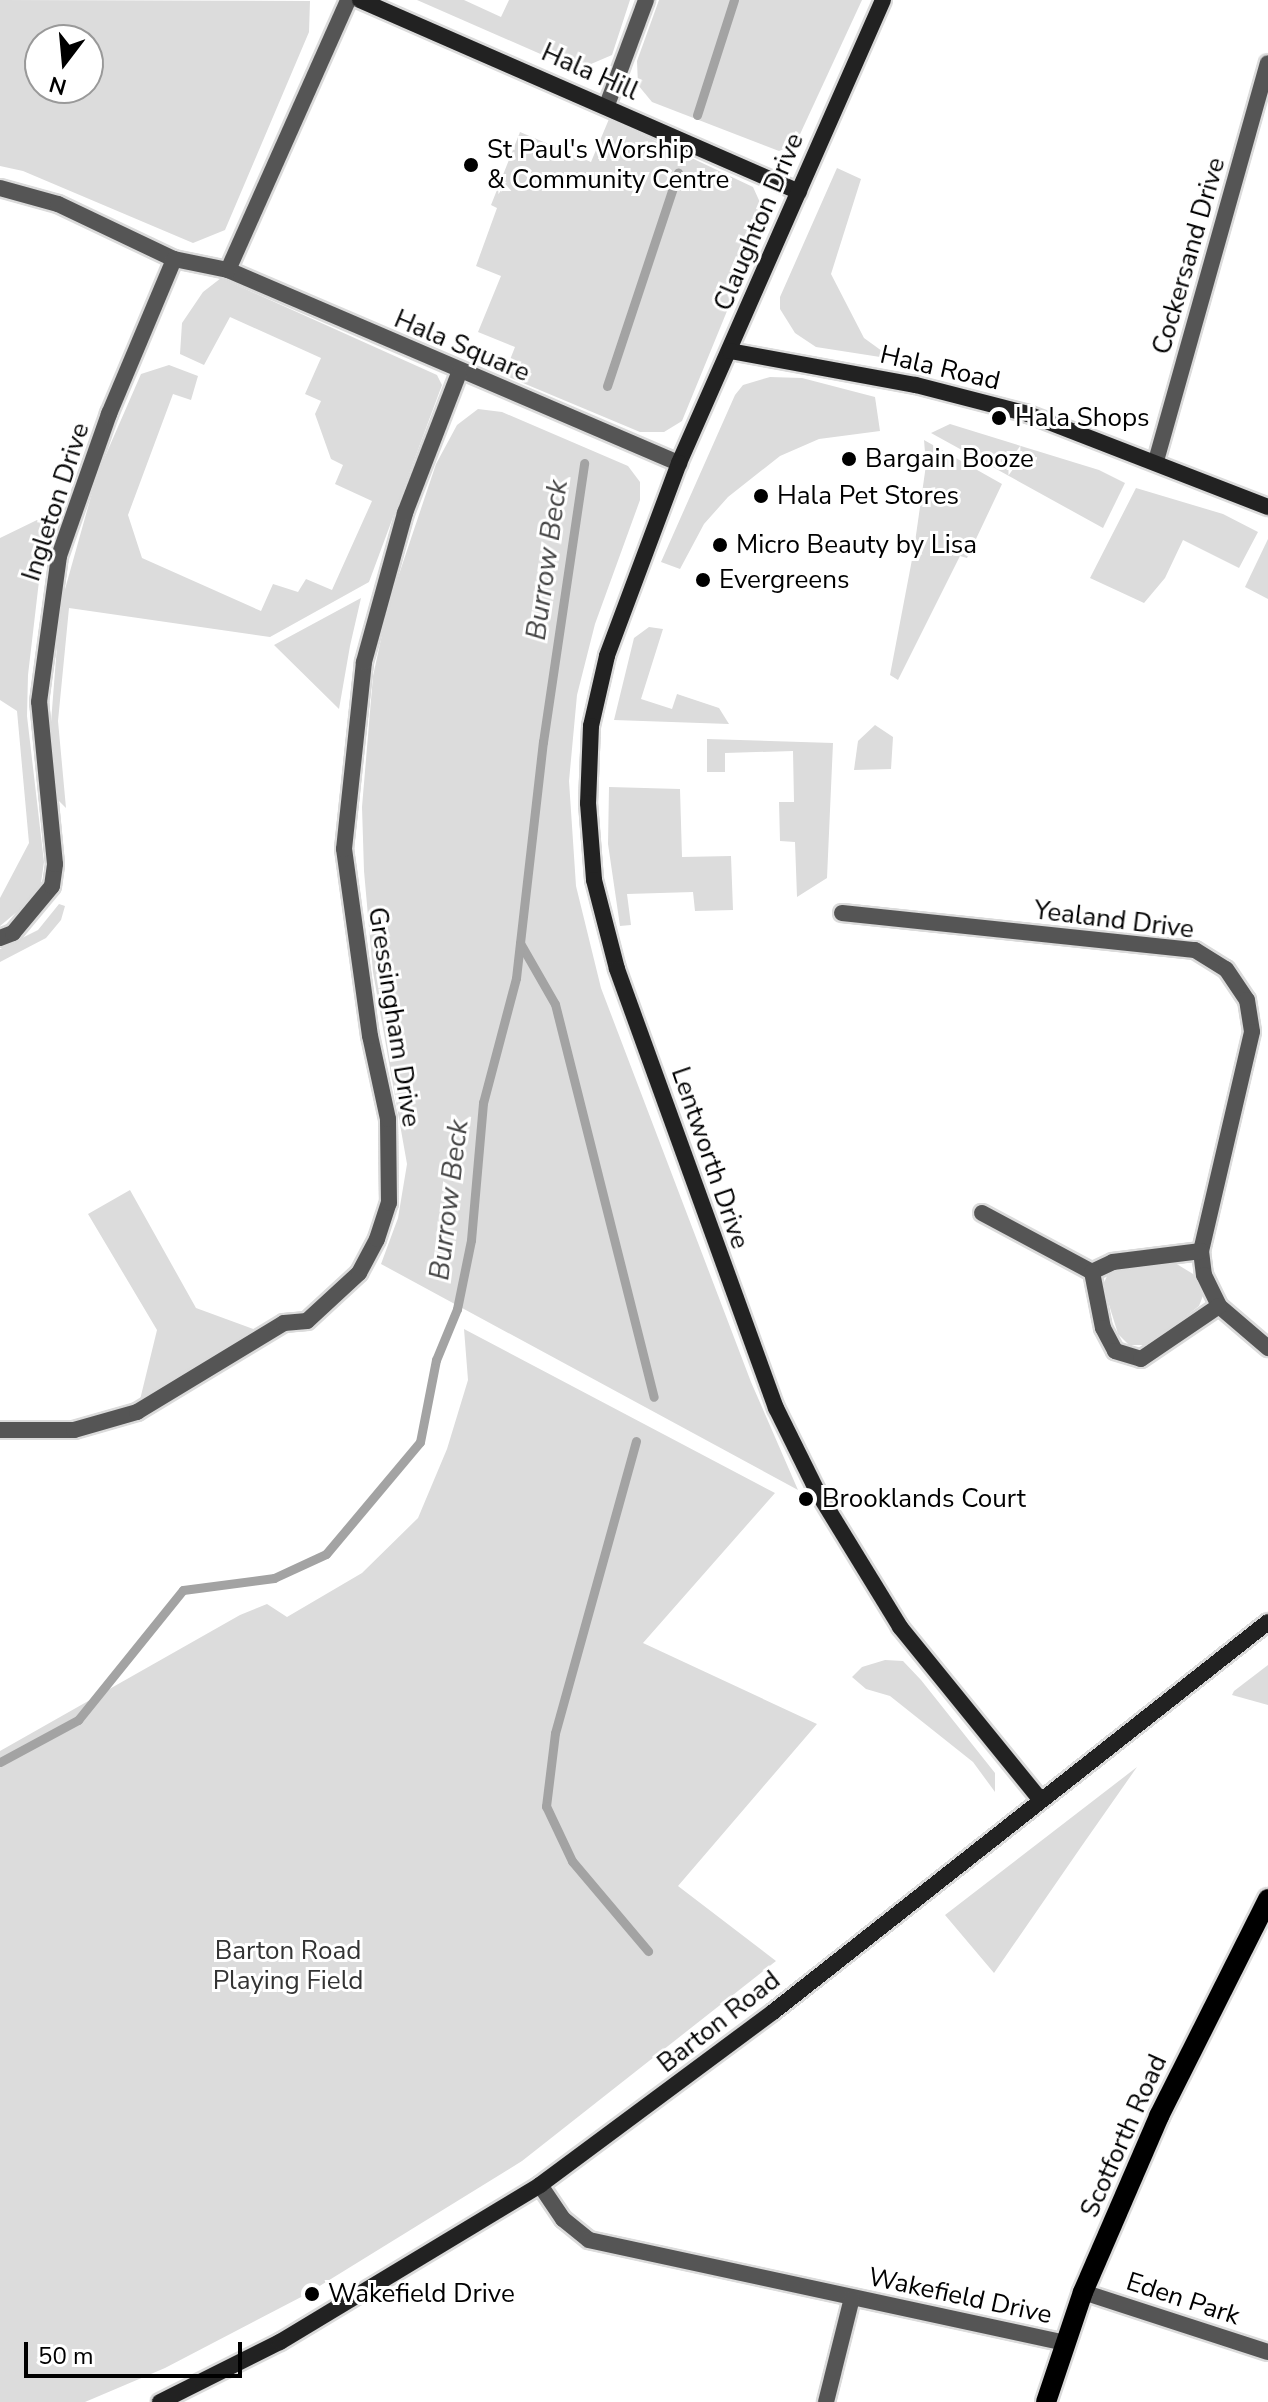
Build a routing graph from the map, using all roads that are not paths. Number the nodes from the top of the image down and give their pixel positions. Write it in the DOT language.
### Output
graph roads {
  1 [pos="348,0"];
  2 [pos="360,0"];
  3 [pos="646,0"];
  4 [pos="883,0"];
  5 [pos="1268,63"];
  6 [pos="607,105"];
  7 [pos="0,188"];
  8 [pos="799,192"];
  9 [pos="174,259"];
  10 [pos="228,270"];
  11 [pos="730,351"];
  12 [pos="459,373"];
  13 [pos="1156,461"];
  14 [pos="679,463"];
  15 [pos="1268,507"];
  16 [pos="842,913"];
  17 [pos="0,938"];
  18 [pos="982,1213"];
  19 [pos="1201,1251"];
  20 [pos="1092,1272"];
  21 [pos="1219,1306"];
  22 [pos="1268,1348"];
  23 [pos="1,1434"];
  24 [pos="1268,1622"];
  25 [pos="1040,1799"];
  26 [pos="1268,1899"];
  27 [pos="1262,1926"];
  28 [pos="540,2185"];
  29 [pos="1083,2292"];
  30 [pos="852,2298"];
  31 [pos="1064,2343"];
  32 [pos="1268,2352"];
  33 [pos="160,2402"];
  34 [pos="826,2402"];
  35 [pos="1046,2402"];
  1 -- 10 [label="street"];
  2 -- 6 [label="street, Hala Hill"];
  3 -- 6 [label="street"];
  4 -- 8 [label="street, Claughton Drive"];
  5 -- 13 [label="street, Cockersand Drive"];
  6 -- 8 [label="street, Hala Hill"];
  7 -- 9 [label="street"];
  8 -- 11 [label="street, Claughton Drive"];
  9 -- 10 [label="street, Hala Square"];
  9 -- 17 [label="street, Ingleton Drive"];
  10 -- 12 [label="street, Hala Square"];
  11 -- 13 [label="street, Hala Road"];
  11 -- 14 [label="street, Claughton Drive"];
  12 -- 14 [label="street, Hala Square"];
  12 -- 23 [label="street, Gressingham Drive"];
  13 -- 15 [label="street, Hala Road"];
  14 -- 25 [label="street, Lentworth Drive"];
  16 -- 19 [label="street, Yealand Drive"];
  18 -- 20 [label="street"];
  19 -- 20 [label="street"];
  19 -- 21 [label="street, Yealand Drive"];
  20 -- 21 [label="street"];
  21 -- 22 [label="street, Yealand Drive"];
  24 -- 25 [label="street, Barton Road"];
  25 -- 28 [label="street, Barton Road"];
  26 -- 27 [label="main road, Scotforth Road"];
  27 -- 29 [label="main road, Scotforth Road"];
  28 -- 30 [label="street, Wakefield Drive"];
  28 -- 33 [label="street, Barton Road"];
  29 -- 31 [label="main road, Scotforth Road"];
  29 -- 32 [label="street, Eden Park"];
  30 -- 31 [label="street, Wakefield Drive"];
  30 -- 34 [label="street"];
  31 -- 35 [label="main road, Scotforth Road"];
}
